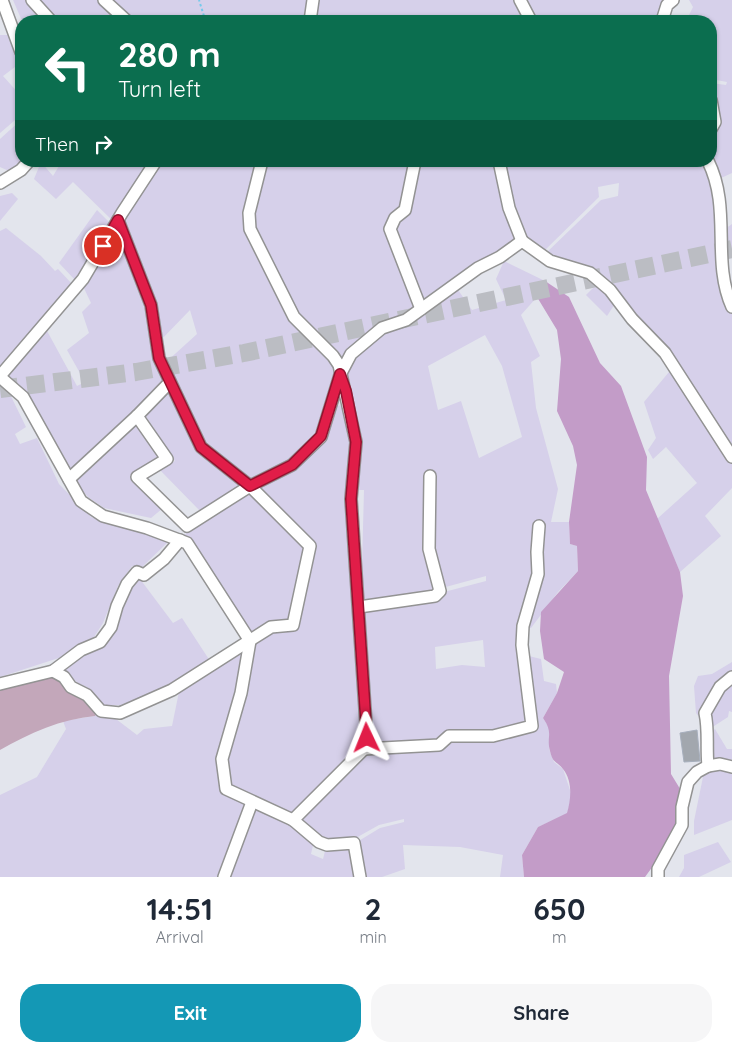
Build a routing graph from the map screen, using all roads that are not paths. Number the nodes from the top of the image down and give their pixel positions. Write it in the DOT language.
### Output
graph roads {
  1 [pos="2,0"];
  2 [pos="32,0"];
  3 [pos="104,0"];
  4 [pos="313,0"];
  5 [pos="520,0"];
  6 [pos="672,0"];
  7 [pos="46,15"];
  8 [pos="120,15"];
  9 [pos="311,15"];
  10 [pos="528,15"];
  11 [pos="664,15"];
  12 [pos="15,36"];
  13 [pos="24,167"];
  14 [pos="152,167"];
  15 [pos="260,167"];
  16 [pos="414,167"];
  17 [pos="500,167"];
  18 [pos="712,167"];
  19 [pos="0,183"];
  20 [pos="118,220"];
  21 [pos="522,241"];
  22 [pos="732,307"];
  23 [pos="421,309"];
  24 [pos="340,374"];
  25 [pos="0,376"];
  26 [pos="170,382"];
  27 [pos="137,416"];
  28 [pos="731,453"];
  29 [pos="430,476"];
  30 [pos="69,479"];
  31 [pos="250,486"];
  32 [pos="539,526"];
  33 [pos="180,540"];
  34 [pos="359,607"];
  35 [pos="250,641"];
  36 [pos="53,671"];
  37 [pos="732,677"];
  38 [pos="0,684"];
  39 [pos="364,749"];
  40 [pos="732,767"];
  41 [pos="705,768"];
  42 [pos="252,802"];
  43 [pos="294,820"];
  44 [pos="224,877"];
  45 [pos="360,877"];
  46 [pos="658,877"];
  1 -- 12 [label="street"];
  2 -- 7 [label="street"];
  3 -- 8 [label="street"];
  4 -- 9 [label="street"];
  5 -- 10 [label="street"];
  6 -- 11 [label="street"];
  13 -- 19 [label="street"];
  14 -- 20 [label="street"];
  15 -- 24 [label="street"];
  16 -- 23 [label="street"];
  17 -- 21 [label="street"];
  18 -- 22 [label="street"];
  20 -- 25 [label="street"];
  20 -- 26 [label="street"];
  21 -- 23 [label="street"];
  21 -- 28 [label="street"];
  23 -- 24 [label="street"];
  24 -- 31 [label="street"];
  24 -- 34 [label="street"];
  25 -- 30 [label="street"];
  26 -- 27 [label="street"];
  26 -- 31 [label="street"];
  27 -- 30 [label="street"];
  27 -- 31 [label="street"];
  29 -- 34 [label="street"];
  30 -- 33 [label="street"];
  31 -- 35 [label="street"];
  32 -- 39 [label="street"];
  33 -- 35 [label="street"];
  33 -- 36 [label="street"];
  34 -- 39 [label="street"];
  35 -- 36 [label="street"];
  35 -- 42 [label="street"];
  36 -- 38 [label="street"];
  37 -- 41 [label="street"];
  39 -- 43 [label="street"];
  40 -- 41 [label="street"];
  41 -- 46 [label="street"];
  42 -- 43 [label="street"];
  42 -- 44 [label="street"];
  43 -- 45 [label="street"];
}
